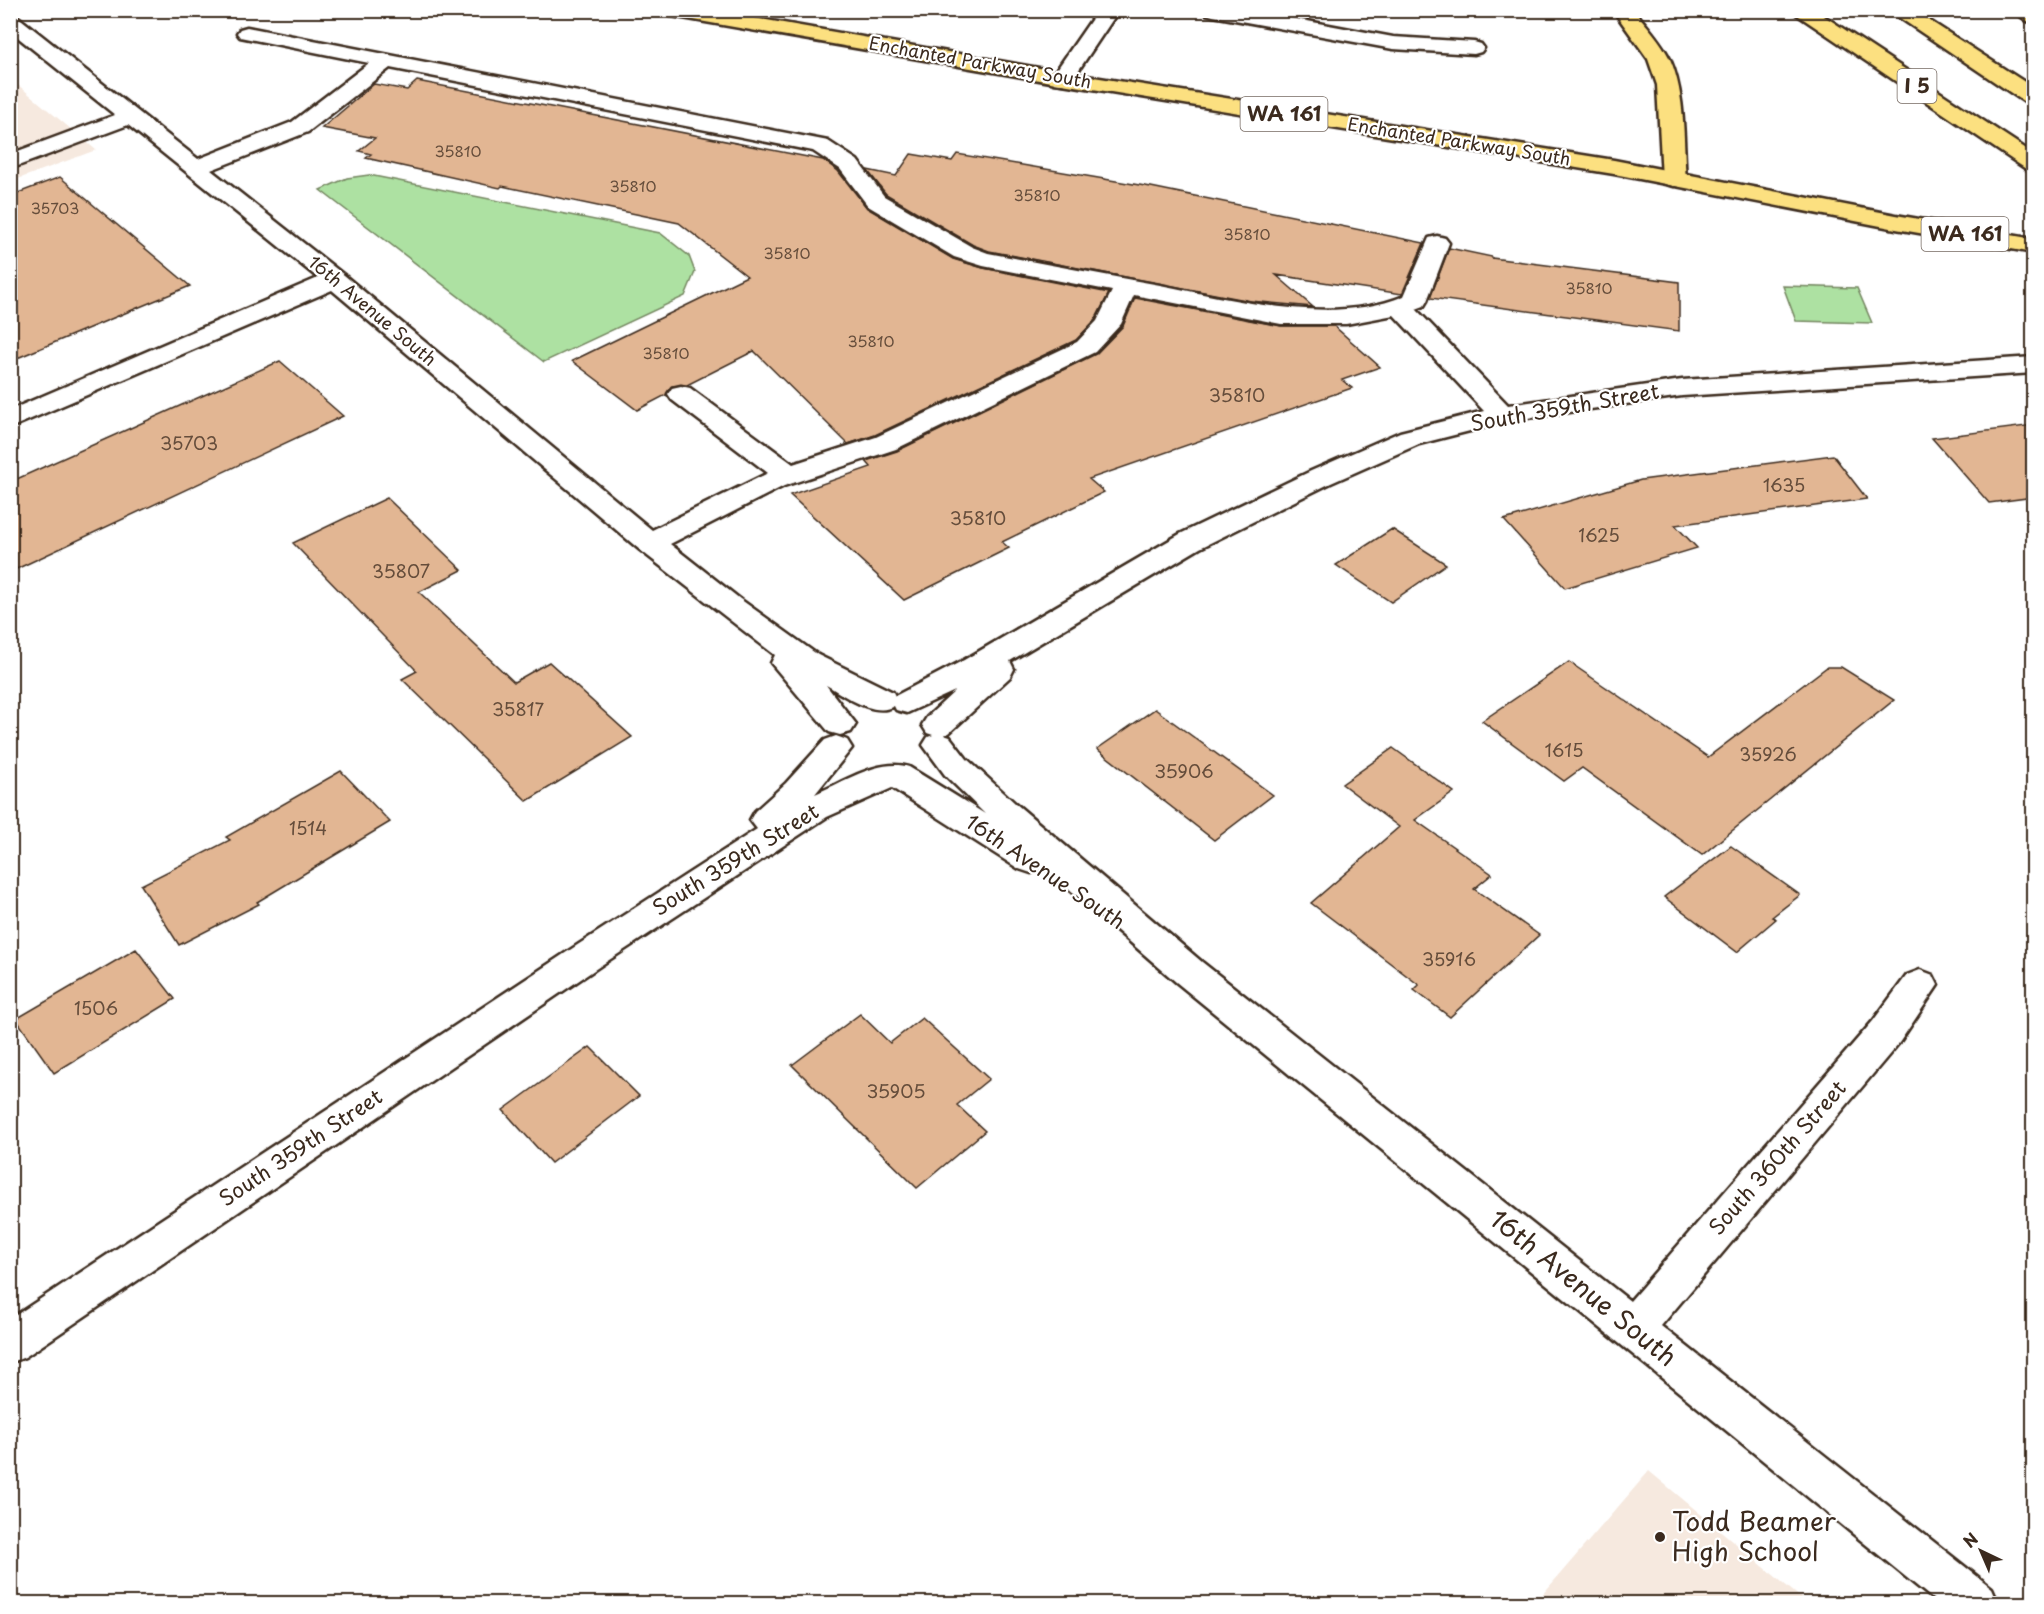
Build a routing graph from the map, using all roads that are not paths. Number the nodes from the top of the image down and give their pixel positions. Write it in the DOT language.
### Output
graph roads {
  1 [pos="671,10"];
  2 [pos="1109,10"];
  3 [pos="1213,10"];
  4 [pos="1318,10"];
  5 [pos="1623,10"];
  6 [pos="1800,10"];
  7 [pos="1898,10"];
  8 [pos="2022,10"];
  9 [pos="2034,18"];
  10 [pos="10,20"];
  11 [pos="1284,23"];
  12 [pos="247,33"];
  13 [pos="1474,48"];
  14 [pos="386,61"];
  15 [pos="1062,78"];
  16 [pos="2034,98"];
  17 [pos="130,117"];
  18 [pos="10,162"];
  19 [pos="2034,164"];
  20 [pos="195,168"];
  21 [pos="1674,179"];
  22 [pos="1437,243"];
  23 [pos="2034,246"];
  24 [pos="335,279"];
  25 [pos="1126,286"];
  26 [pos="1400,307"];
  27 [pos="2034,365"];
  28 [pos="681,394"];
  29 [pos="1502,414"];
  30 [pos="10,420"];
  31 [pos="789,475"];
  32 [pos="650,543"];
  33 [pos="729,606"];
  34 [pos="1068,612"];
  35 [pos="895,701"];
  36 [pos="939,735"];
  37 [pos="838,736"];
  38 [pos="892,776"];
  39 [pos="591,954"];
  40 [pos="1189,972"];
  41 [pos="1920,985"];
  42 [pos="1633,1328"];
  43 [pos="10,1343"];
  44 [pos="1976,1604"];
  1 -- 15 [label="main road, Enchanted Parkway South / WA 161"];
  2 -- 15 [label="street"];
  3 -- 11 [label="street"];
  4 -- 11 [label="street"];
  5 -- 21 [label="main road"];
  6 -- 19 [label="main road, I 5"];
  7 -- 16 [label="main road, I 5"];
  8 -- 9 [label="main road"];
  10 -- 17 [label="street, 16th Avenue South"];
  11 -- 13 [label="street"];
  12 -- 14 [label="street"];
  14 -- 20 [label="street"];
  14 -- 25 [label="street"];
  15 -- 21 [label="main road, Enchanted Parkway South / WA 161"];
  17 -- 18 [label="street"];
  17 -- 20 [label="street, 16th Avenue South"];
  20 -- 24 [label="street, 16th Avenue South"];
  21 -- 23 [label="main road, Enchanted Parkway South / WA 161"];
  22 -- 26 [label="street"];
  24 -- 30 [label="street"];
  24 -- 32 [label="street, 16th Avenue South"];
  25 -- 26 [label="street"];
  25 -- 31 [label="street"];
  26 -- 29 [label="street"];
  27 -- 29 [label="street, South 359th Street"];
  28 -- 31 [label="street"];
  29 -- 34 [label="street, South 359th Street"];
  31 -- 32 [label="street"];
  32 -- 33 [label="street, 16th Avenue South"];
  33 -- 35 [label="street, 16th Avenue South"];
  33 -- 37 [label="street, 16th Avenue South"];
  34 -- 35 [label="street, South 359th Street"];
  34 -- 36 [label="street, South 359th Street"];
  35 -- 36 [label="street"];
  35 -- 37 [label="street"];
  36 -- 38 [label="street"];
  36 -- 40 [label="street, 16th Avenue South"];
  37 -- 38 [label="street"];
  37 -- 39 [label="street, South 359th Street"];
  38 -- 39 [label="street, South 359th Street"];
  38 -- 40 [label="street, 16th Avenue South"];
  39 -- 43 [label="street, South 359th Street"];
  40 -- 42 [label="street, 16th Avenue South"];
  41 -- 42 [label="street, South 360th Street"];
  42 -- 44 [label="street, 16th Avenue South"];
}
